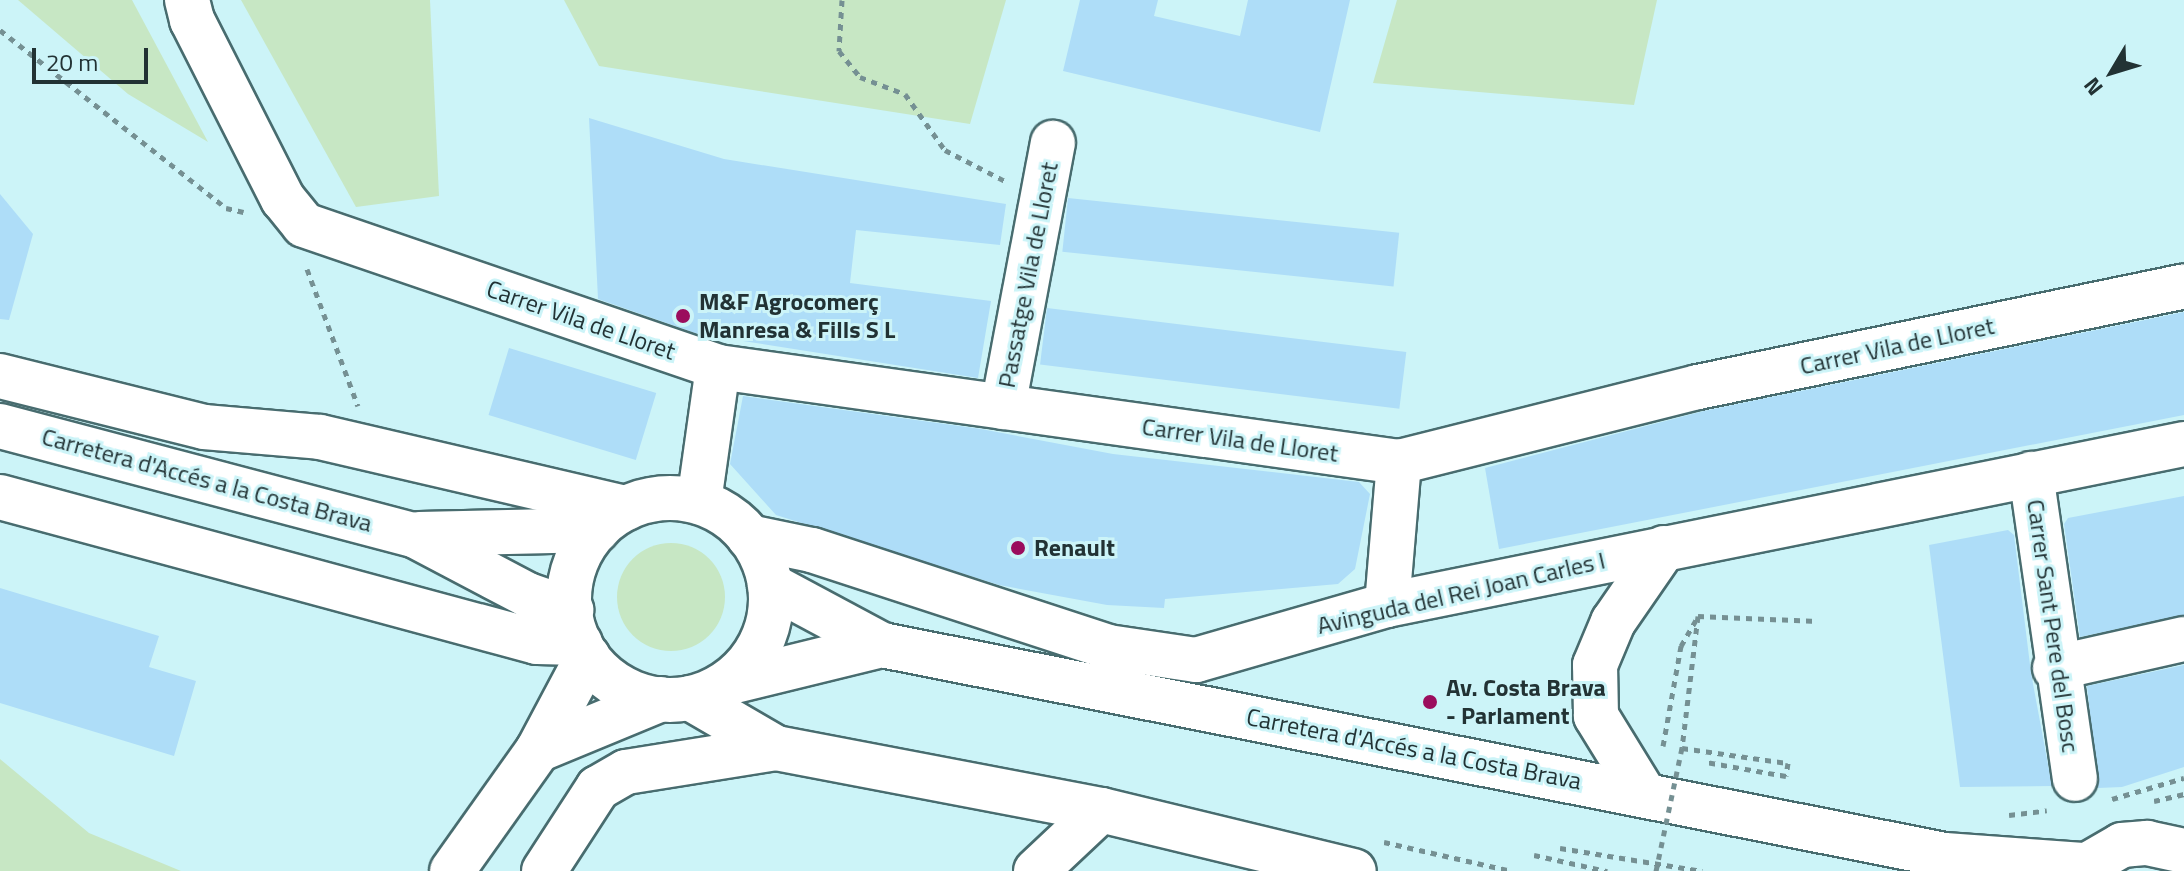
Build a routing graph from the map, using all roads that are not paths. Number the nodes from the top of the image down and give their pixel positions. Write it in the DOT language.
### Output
graph roads {
  1 [pos="184,7"];
  2 [pos="1053,143"];
  3 [pos="2184,286"];
  4 [pos="718,367"];
  5 [pos="0,376"];
  6 [pos="1003,407"];
  7 [pos="0,426"];
  8 [pos="2184,444"];
  9 [pos="1399,462"];
  10 [pos="2031,474"];
  11 [pos="0,497"];
  12 [pos="699,502"];
  13 [pos="612,519"];
  14 [pos="414,535"];
  15 [pos="749,537"];
  16 [pos="1664,548"];
  17 [pos="770,585"];
  18 [pos="1387,605"];
  19 [pos="580,636"];
  20 [pos="2184,639"];
  21 [pos="882,645"];
  22 [pos="2055,668"];
  23 [pos="692,693"];
  24 [pos="776,748"];
  25 [pos="538,750"];
  26 [pos="1644,794"];
  27 [pos="2078,796"];
  28 [pos="505,800"];
  29 [pos="1101,810"];
  30 [pos="2183,850"];
  31 [pos="1957,863"];
  32 [pos="2080,868"];
  33 [pos="452,871"];
  34 [pos="491,871"];
  35 [pos="544,871"];
  36 [pos="1036,871"];
  37 [pos="1354,871"];
  1 -- 4 [label="street, Carrer Vila de Lloret"];
  2 -- 6 [label="street, Passatge Vila de Lloret"];
  3 -- 9 [label="street, Carrer Vila de Lloret"];
  4 -- 6 [label="street, Carrer Vila de Lloret"];
  4 -- 12 [label="street"];
  5 -- 13 [label="street"];
  6 -- 9 [label="street, Carrer Vila de Lloret"];
  7 -- 14 [label="street, Carretera d'Accés a la Costa Brava"];
  8 -- 10 [label="street, Avinguda del Rei Joan Carles I"];
  9 -- 18 [label="street"];
  10 -- 16 [label="street, Avinguda del Rei Joan Carles I"];
  10 -- 22 [label="street, Carrer Sant Pere del Bosc"];
  11 -- 19 [label="street"];
  12 -- 13 [label="street"];
  12 -- 15 [label="street"];
  13 -- 14 [label="street, Carretera d'Accés a la Costa Brava"];
  13 -- 19 [label="street"];
  14 -- 19 [label="street, Carretera d'Accés a la Costa Brava"];
  15 -- 17 [label="street"];
  15 -- 18 [label="street, Avinguda del Rei Joan Carles I"];
  16 -- 18 [label="street, Avinguda del Rei Joan Carles I"];
  16 -- 26 [label="street"];
  17 -- 21 [label="street, Carretera d'Accés a la Costa Brava"];
  17 -- 23 [label="street"];
  19 -- 23 [label="street"];
  19 -- 25 [label="street"];
  20 -- 22 [label="street"];
  21 -- 23 [label="street, Carretera d'Accés a la Costa Brava"];
  21 -- 26 [label="street, Carretera d'Accés a la Costa Brava"];
  22 -- 27 [label="street, Carrer Sant Pere del Bosc"];
  23 -- 24 [label="street"];
  23 -- 25 [label="street, Carretera d'Accés a la Costa Brava"];
  24 -- 29 [label="street"];
  24 -- 35 [label="street"];
  25 -- 28 [label="street"];
  26 -- 31 [label="street, Carretera d'Accés a la Costa Brava"];
  28 -- 33 [label="street"];
  28 -- 34 [label="street"];
  29 -- 36 [label="street"];
  29 -- 37 [label="street"];
  30 -- 32 [label="street"];
  31 -- 32 [label="street, Carretera d'Accés a la Costa Brava"];
}
